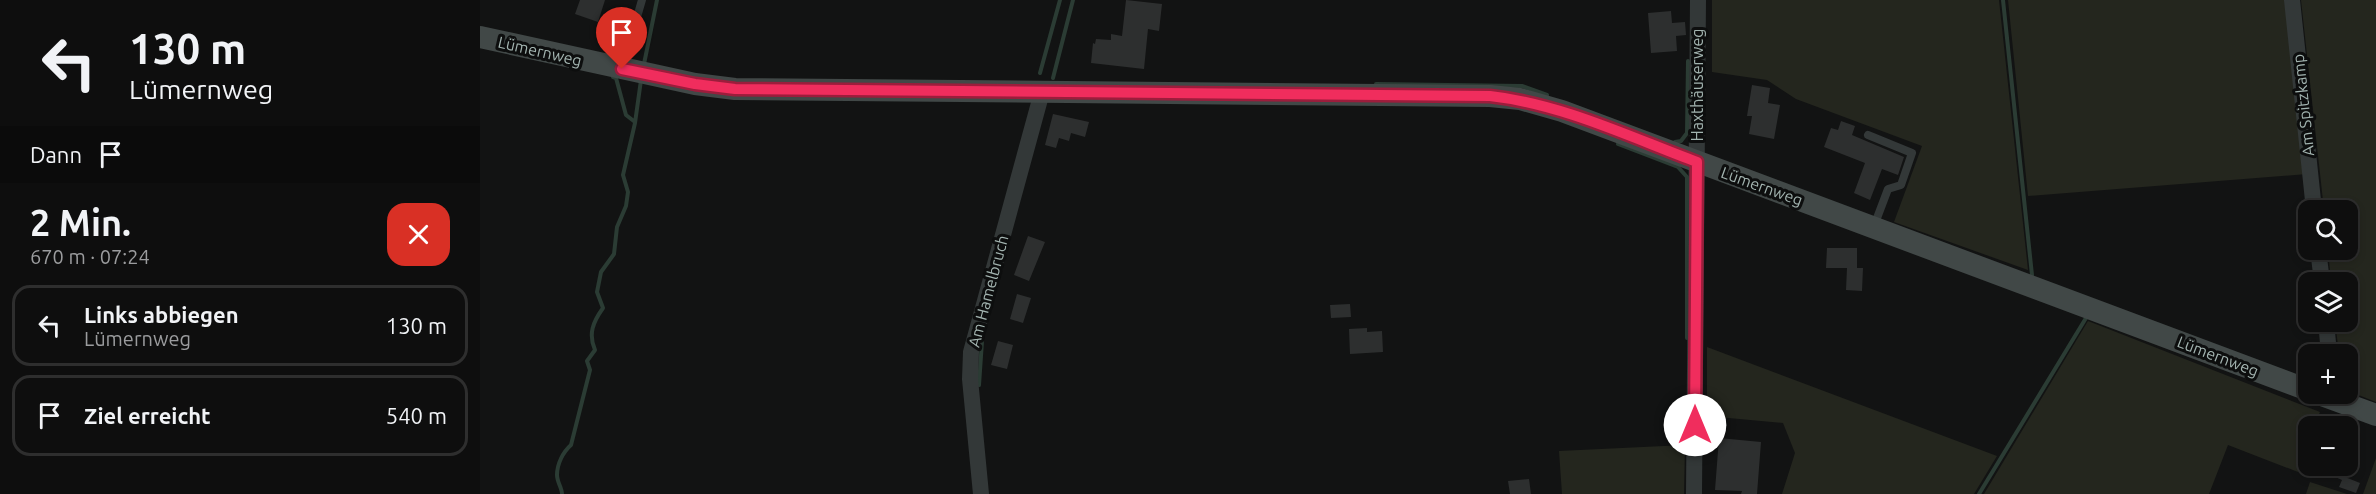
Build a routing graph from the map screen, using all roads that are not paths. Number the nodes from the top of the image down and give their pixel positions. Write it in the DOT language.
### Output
graph roads {
  1 [pos="642,0"];
  2 [pos="1698,0"];
  3 [pos="2292,0"];
  4 [pos="480,37"];
  5 [pos="636,72"];
  6 [pos="1042,92"];
  7 [pos="1868,135"];
  8 [pos="1697,162"];
  9 [pos="2313,200"];
  10 [pos="1874,228"];
  11 [pos="2298,386"];
  12 [pos="2349,404"];
  13 [pos="2376,415"];
  14 [pos="981,494"];
  15 [pos="1694,494"];
  1 -- 5 [label="lane"];
  2 -- 8 [label="street, Haxthäuserweg"];
  3 -- 9 [label="street, Am Spitzkamp"];
  4 -- 5 [label="street, Lümernweg"];
  5 -- 6 [label="street, Lümernweg"];
  6 -- 8 [label="street, Lümernweg"];
  6 -- 14 [label="street, Am Hamelbruch"];
  7 -- 10 [label="lane"];
  8 -- 10 [label="street, Lümernweg"];
  8 -- 15 [label="street, Haxthäuserweg"];
  10 -- 11 [label="street, Lümernweg"];
  12 -- 13 [label="street"];
}
